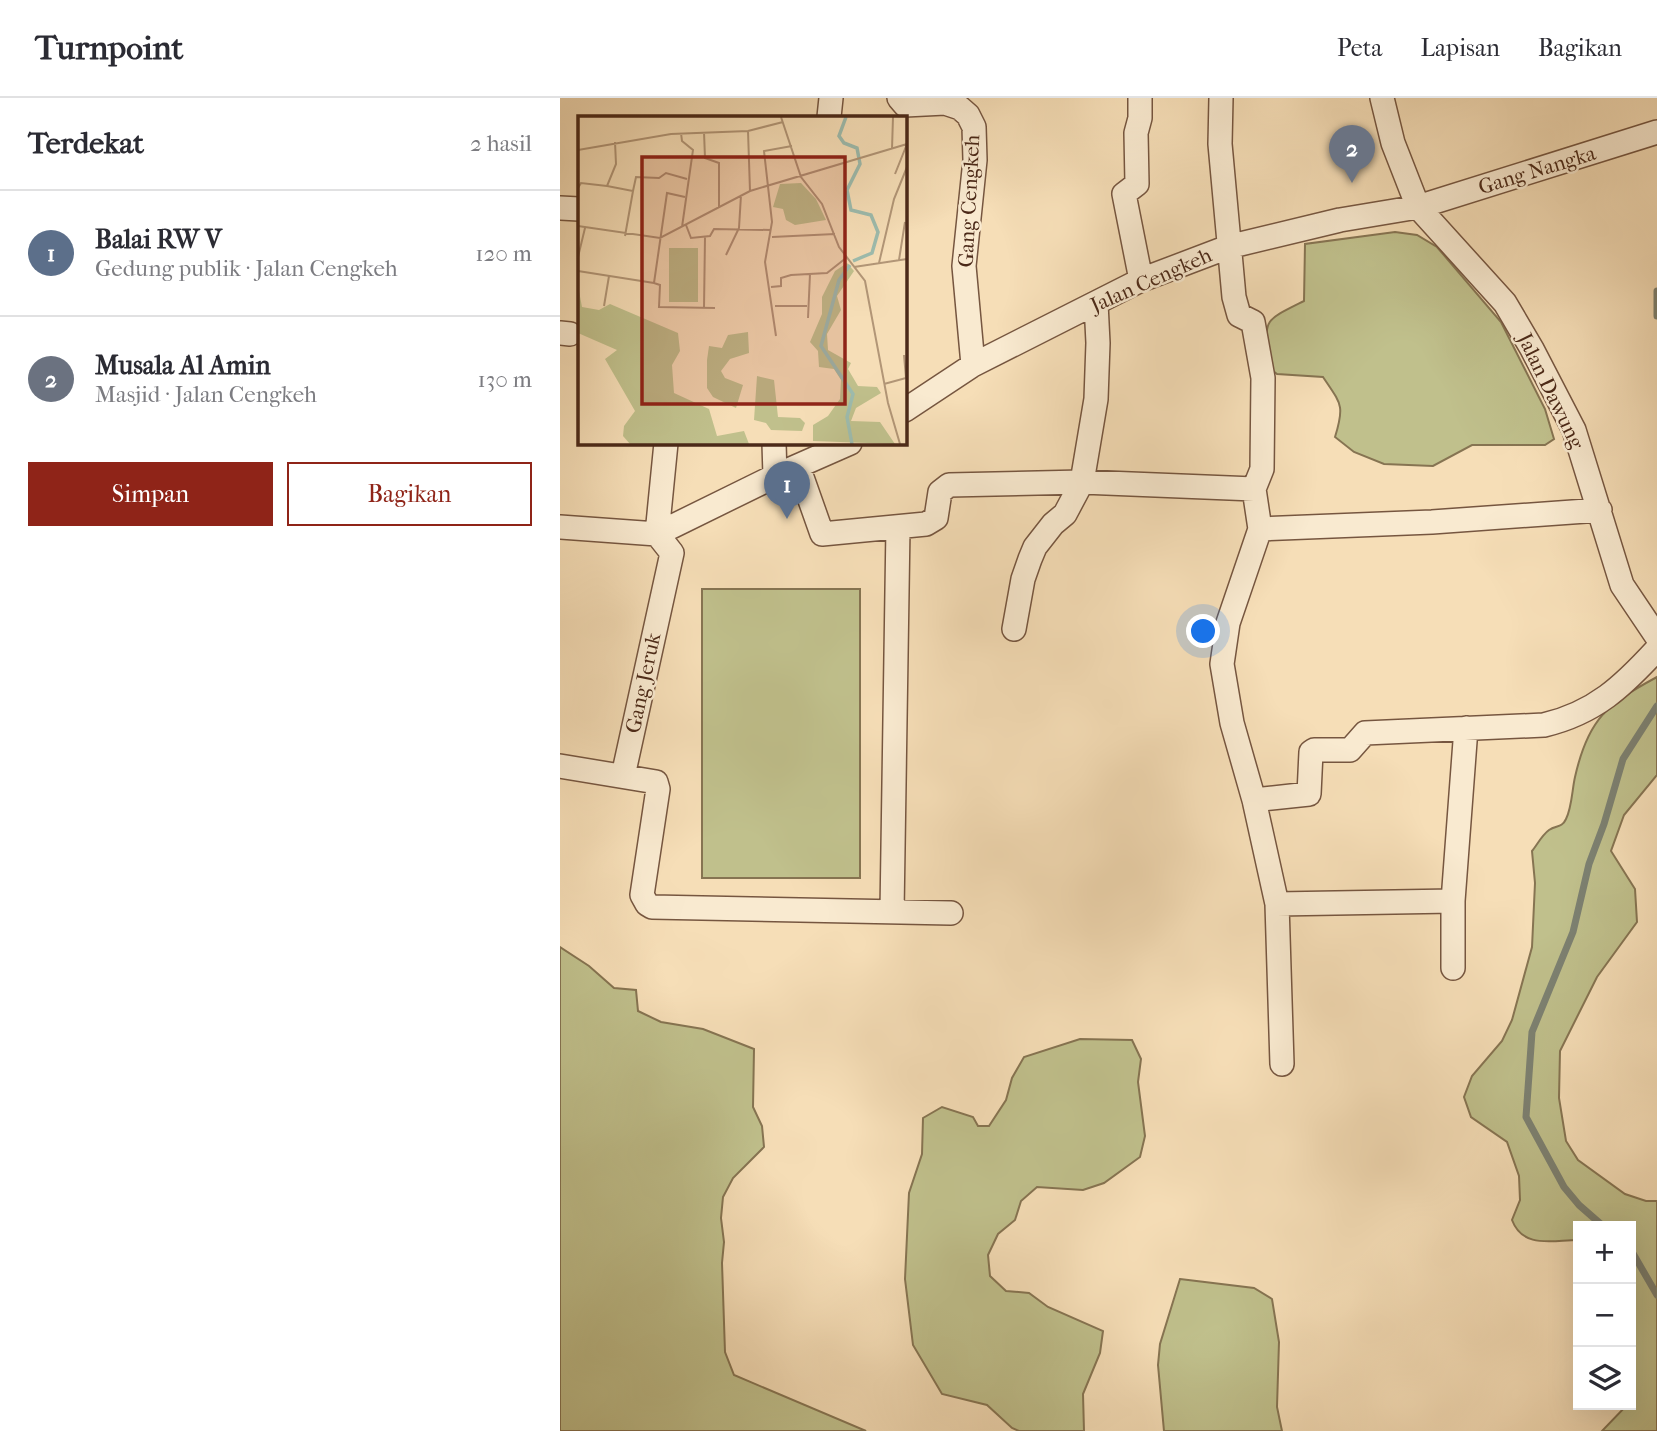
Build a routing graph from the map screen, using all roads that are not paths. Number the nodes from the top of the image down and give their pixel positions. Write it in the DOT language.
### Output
graph roads {
  1 [pos="831,98"];
  2 [pos="899,98"];
  3 [pos="1139,98"];
  4 [pos="1221,98"];
  5 [pos="1382,98"];
  6 [pos="829,116"];
  7 [pos="1657,132"];
  8 [pos="1418,207"];
  9 [pos="560,208"];
  10 [pos="578,209"];
  11 [pos="1228,247"];
  12 [pos="1141,280"];
  13 [pos="1096,303"];
  14 [pos="973,365"];
  15 [pos="906,409"];
  16 [pos="666,444"];
  17 [pos="774,444"];
  18 [pos="848,444"];
  19 [pos="798,466"];
  20 [pos="775,476"];
  21 [pos="1082,482"];
  22 [pos="1254,489"];
  23 [pos="1600,510"];
  24 [pos="560,527"];
  25 [pos="898,527"];
  26 [pos="1260,529"];
  27 [pos="657,534"];
  28 [pos="1014,629"];
  29 [pos="1657,637"];
  30 [pos="1657,649"];
  31 [pos="1466,729"];
  32 [pos="560,766"];
  33 [pos="622,776"];
  34 [pos="1254,800"];
  35 [pos="1453,901"];
  36 [pos="1277,904"];
  37 [pos="892,912"];
  38 [pos="951,913"];
  39 [pos="1454,968"];
  40 [pos="1282,1063"];
  1 -- 6 [label="street"];
  2 -- 14 [label="street, Gang Cengkeh"];
  3 -- 12 [label="street"];
  4 -- 11 [label="street"];
  5 -- 8 [label="street"];
  7 -- 8 [label="street, Gang Nangka"];
  8 -- 11 [label="street, Jalan Cengkeh"];
  8 -- 23 [label="street, Jalan Dawung"];
  9 -- 10 [label="street"];
  11 -- 12 [label="street, Jalan Cengkeh"];
  11 -- 22 [label="street"];
  12 -- 13 [label="street, Jalan Cengkeh"];
  13 -- 14 [label="street, Jalan Cengkeh"];
  13 -- 21 [label="street"];
  14 -- 15 [label="street, Jalan Cengkeh"];
  16 -- 27 [label="street"];
  17 -- 20 [label="street"];
  18 -- 19 [label="street"];
  19 -- 20 [label="street"];
  19 -- 25 [label="street"];
  20 -- 27 [label="street"];
  21 -- 22 [label="street"];
  21 -- 25 [label="street"];
  21 -- 28 [label="street"];
  22 -- 26 [label="street"];
  23 -- 26 [label="street"];
  23 -- 29 [label="street, Jalan Dawung"];
  24 -- 27 [label="street"];
  25 -- 37 [label="street"];
  26 -- 34 [label="street"];
  27 -- 33 [label="street, Gang Jeruk"];
  30 -- 31 [label="street"];
  31 -- 34 [label="street"];
  31 -- 35 [label="street"];
  32 -- 33 [label="street"];
  33 -- 37 [label="street"];
  34 -- 36 [label="street"];
  35 -- 36 [label="street"];
  35 -- 39 [label="street"];
  36 -- 40 [label="street"];
  37 -- 38 [label="street"];
}
